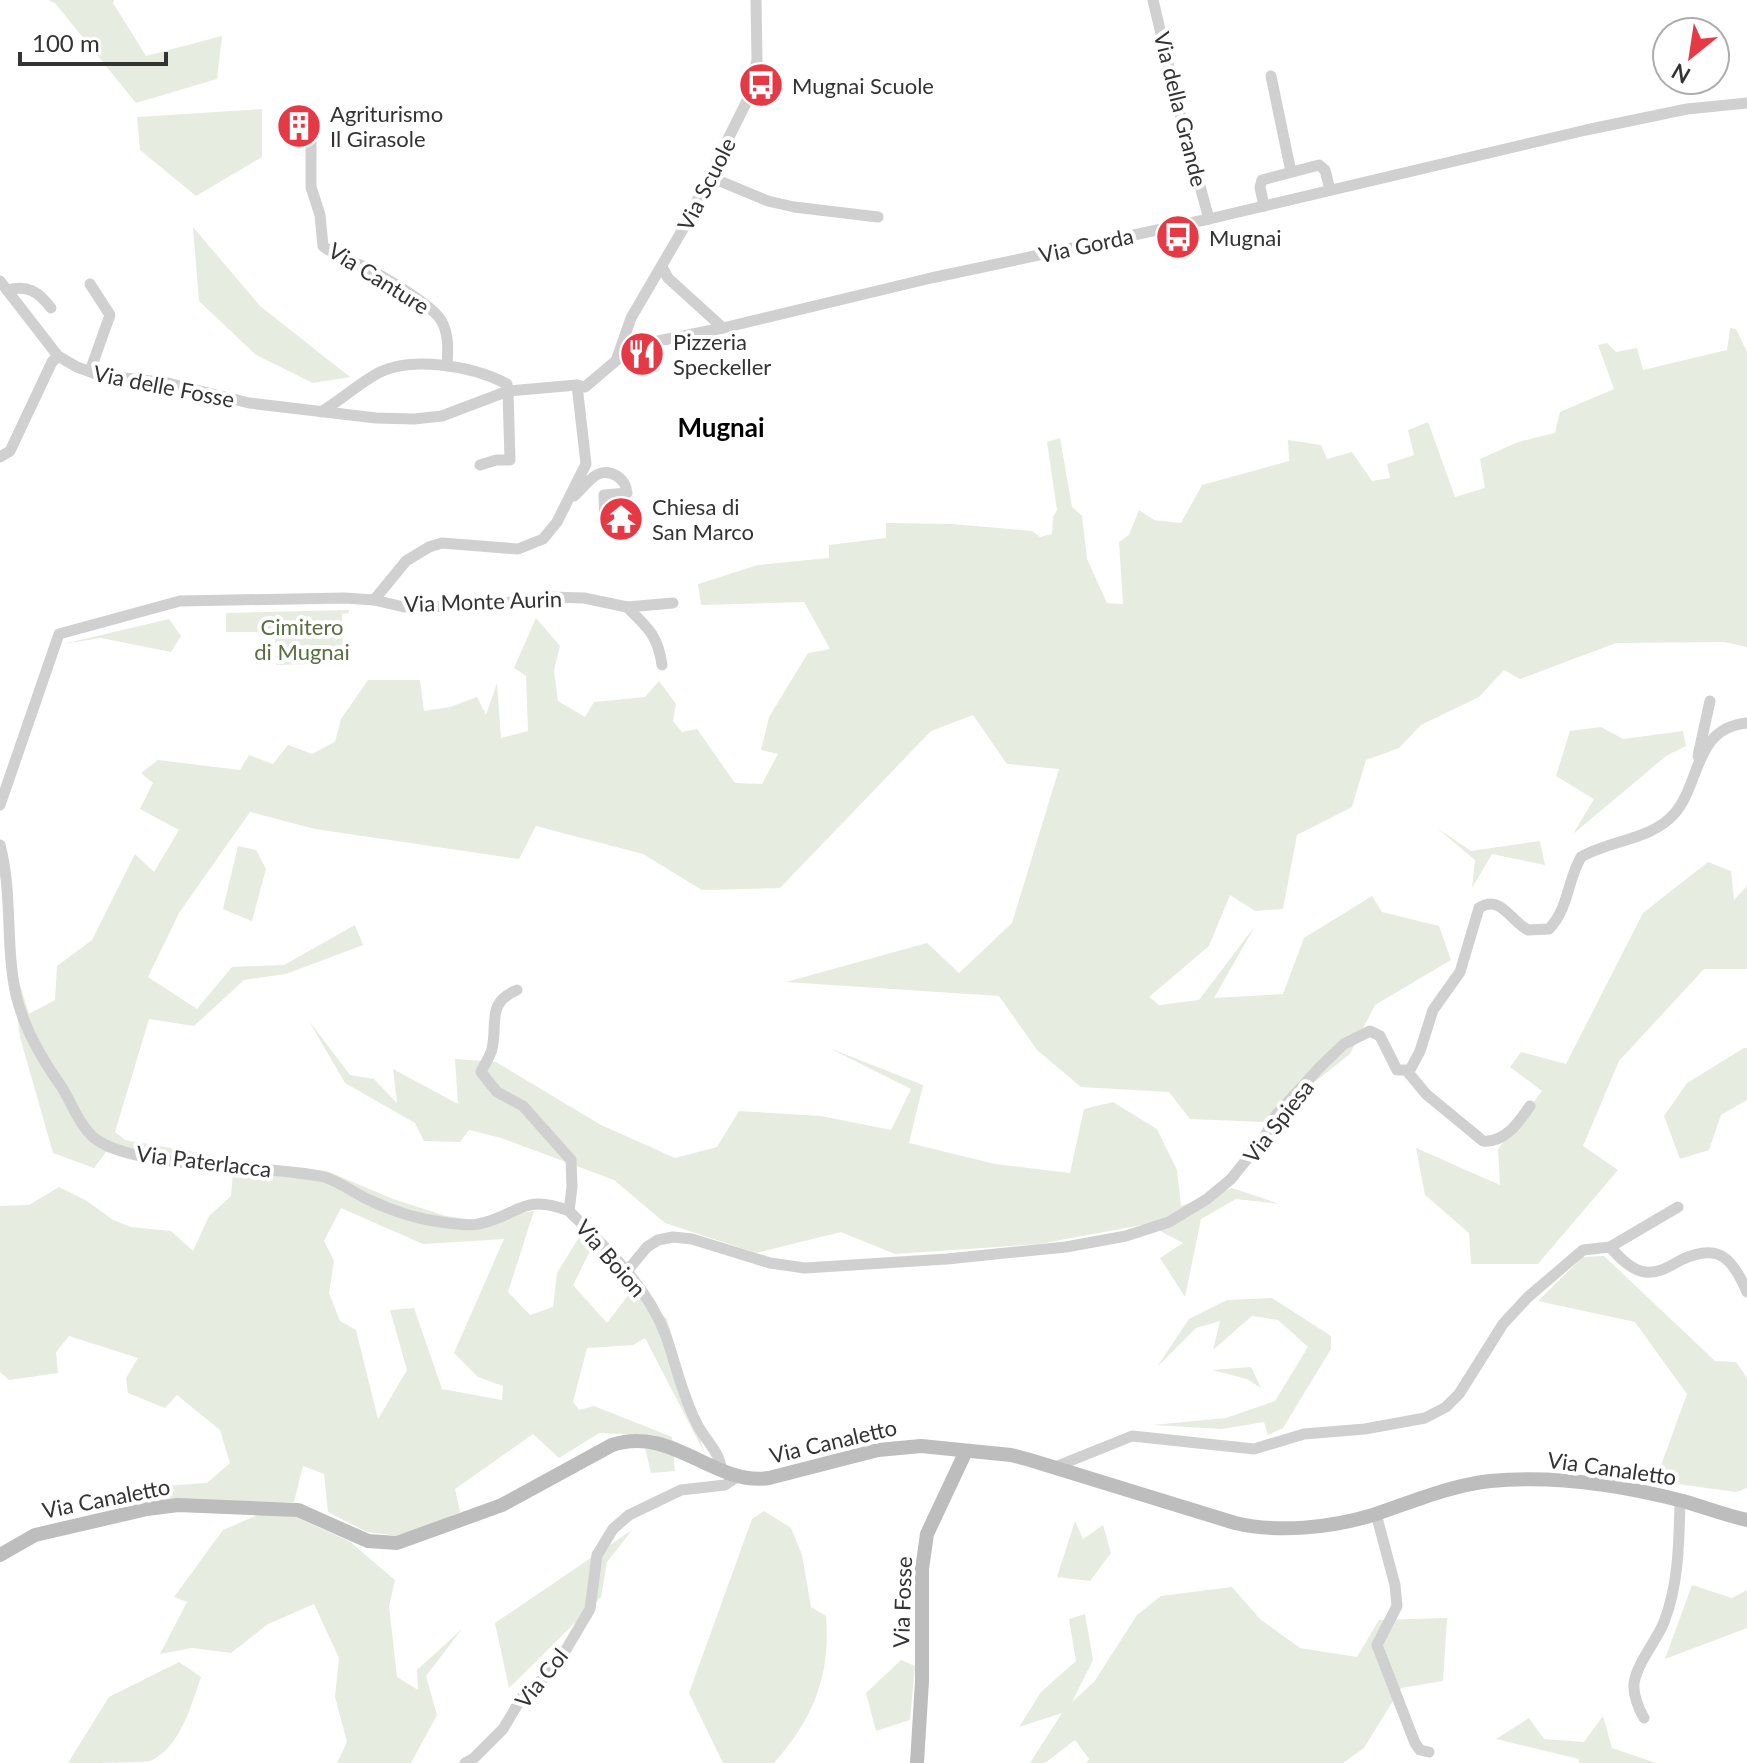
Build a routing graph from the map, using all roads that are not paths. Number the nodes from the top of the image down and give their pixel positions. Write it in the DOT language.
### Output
graph roads {
  1 [pos="756,0"];
  2 [pos="1153,0"];
  3 [pos="1271,76"];
  4 [pos="1747,103"];
  5 [pos="311,142"];
  6 [pos="1291,172"];
  7 [pos="710,177"];
  8 [pos="1330,190"];
  9 [pos="1264,206"];
  10 [pos="878,217"];
  11 [pos="1209,219"];
  12 [pos="662,267"];
  13 [pos="90,284"];
  14 [pos="4,285"];
  15 [pos="51,308"];
  16 [pos="723,328"];
  17 [pos="58,356"];
  18 [pos="617,358"];
  19 [pos="447,365"];
  20 [pos="90,371"];
  21 [pos="577,385"];
  22 [pos="508,391"];
  23 [pos="320,412"];
  24 [pos="0,457"];
  25 [pos="480,465"];
  26 [pos="570,498"];
  27 [pos="605,522"];
  28 [pos="374,600"];
  29 [pos="673,603"];
  30 [pos="627,607"];
  31 [pos="662,665"];
  32 [pos="1710,701"];
  33 [pos="1747,723"];
  34 [pos="1696,769"];
  35 [pos="0,805"];
  36 [pos="0,845"];
  37 [pos="517,990"];
  38 [pos="1407,1071"];
  39 [pos="1530,1106"];
  40 [pos="1678,1207"];
  41 [pos="569,1211"];
  42 [pos="1610,1247"];
  43 [pos="627,1271"];
  44 [pos="1747,1292"];
  45 [pos="966,1451"];
  46 [pos="1055,1467"];
  47 [pos="721,1470"];
  48 [pos="737,1477"];
  49 [pos="1680,1500"];
  50 [pos="1376,1514"];
  51 [pos="1747,1520"];
  52 [pos="0,1555"];
  53 [pos="1644,1718"];
  54 [pos="1429,1752"];
  55 [pos="465,1763"];
  56 [pos="917,1763"];
  1 -- 7 [label="street, Via Scuole"];
  2 -- 11 [label="street, Via della Grande"];
  3 -- 6 [label="street"];
  4 -- 8 [label="street, Via Gorda"];
  5 -- 19 [label="street, Via Canture"];
  6 -- 8 [label="street"];
  6 -- 9 [label="street"];
  7 -- 10 [label="street"];
  7 -- 12 [label="street, Via Scuole"];
  8 -- 9 [label="street, Via Gorda"];
  9 -- 11 [label="street, Via Gorda"];
  11 -- 16 [label="street, Via Gorda"];
  12 -- 16 [label="street"];
  12 -- 18 [label="street, Via Scuole"];
  13 -- 20 [label="street"];
  14 -- 15 [label="street"];
  14 -- 17 [label="street, Via delle Fosse"];
  16 -- 18 [label="street, Via Gorda"];
  17 -- 20 [label="street, Via delle Fosse"];
  17 -- 24 [label="street"];
  18 -- 21 [label="street"];
  19 -- 22 [label="street"];
  19 -- 23 [label="street"];
  20 -- 23 [label="street, Via delle Fosse"];
  21 -- 22 [label="street"];
  21 -- 26 [label="street"];
  22 -- 23 [label="street"];
  22 -- 25 [label="street"];
  26 -- 27 [label="street"];
  26 -- 28 [label="street"];
  28 -- 30 [label="street, Via Monte Aurin"];
  28 -- 35 [label="street, Via Monte Aurin"];
  29 -- 30 [label="street, Via Monte Aurin"];
  30 -- 31 [label="street"];
  32 -- 34 [label="street"];
  33 -- 34 [label="street"];
  34 -- 38 [label="street"];
  36 -- 41 [label="street, Via Paterlacca"];
  37 -- 41 [label="street, Via Boion"];
  38 -- 39 [label="street"];
  38 -- 43 [label="street, Via Spiesa"];
  40 -- 42 [label="street"];
  41 -- 43 [label="street, Via Boion"];
  42 -- 44 [label="street"];
  42 -- 46 [label="street"];
  43 -- 47 [label="street, Via Boion"];
  45 -- 46 [label="street, Via Canaletto"];
  45 -- 48 [label="street, Via Canaletto"];
  45 -- 56 [label="street, Via Fosse"];
  46 -- 50 [label="street, Via Canaletto"];
  47 -- 48 [label="street, Via Canaletto"];
  47 -- 52 [label="street, Via Canaletto"];
  48 -- 55 [label="street, Via Col"];
  49 -- 50 [label="street, Via Canaletto"];
  49 -- 51 [label="street, Via Canaletto"];
  49 -- 53 [label="street"];
  50 -- 54 [label="street"];
}
